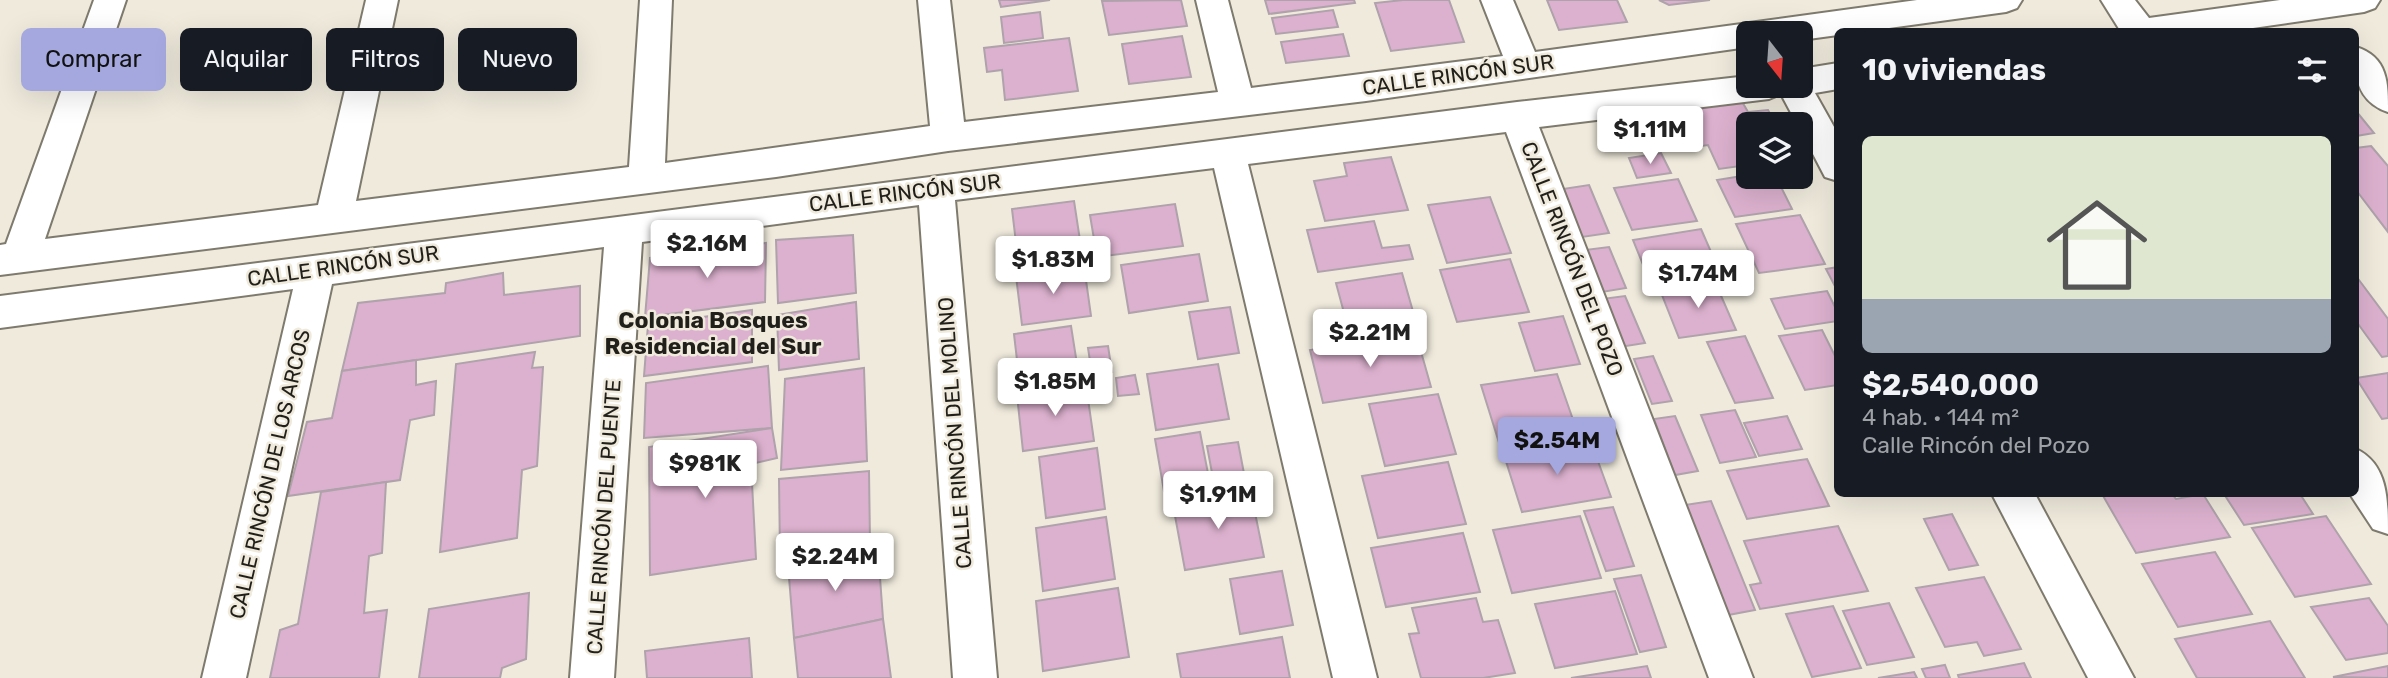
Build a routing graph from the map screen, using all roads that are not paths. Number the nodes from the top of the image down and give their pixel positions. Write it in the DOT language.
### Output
graph roads {
  1 [pos="110,0"];
  2 [pos="382,0"];
  3 [pos="656,0"];
  4 [pos="934,0"];
  5 [pos="1212,0"];
  6 [pos="1497,0"];
  7 [pos="1778,0"];
  8 [pos="2006,0"];
  9 [pos="2117,0"];
  10 [pos="2364,0"];
  11 [pos="2324,19"];
  12 [pos="1790,21"];
  13 [pos="1921,22"];
  14 [pos="1813,28"];
  15 [pos="2137,28"];
  16 [pos="2185,28"];
  17 [pos="1736,37"];
  18 [pos="1634,51"];
  19 [pos="2359,63"];
  20 [pos="1524,66"];
  21 [pos="1834,77"];
  22 [pos="1813,80"];
  23 [pos="1366,88"];
  24 [pos="1736,90"];
  25 [pos="1801,98"];
  26 [pos="2388,99"];
  27 [pos="1656,100"];
  28 [pos="1237,101"];
  29 [pos="1517,116"];
  30 [pos="1075,123"];
  31 [pos="1381,135"];
  32 [pos="948,137"];
  33 [pos="1228,153"];
  34 [pos="1834,160"];
  35 [pos="776,163"];
  36 [pos="1082,170"];
  37 [pos="646,179"];
  38 [pos="936,188"];
  39 [pos="481,200"];
  40 [pos="777,210"];
  41 [pos="334,217"];
  42 [pos="624,230"];
  43 [pos="154,240"];
  44 [pos="475,248"];
  45 [pos="10,258"];
  46 [pos="316,270"];
  47 [pos="139,294"];
  48 [pos="0,312"];
  49 [pos="2359,472"];
  50 [pos="2015,497"];
  51 [pos="2388,515"];
  52 [pos="224,678"];
  53 [pos="592,678"];
  54 [pos="975,678"];
  55 [pos="1355,678"];
  56 [pos="1731,678"];
  57 [pos="2112,678"];
  1 -- 45 [label="street"];
  2 -- 41 [label="street"];
  3 -- 37 [label="street"];
  4 -- 32 [label="street"];
  5 -- 28 [label="street"];
  6 -- 20 [label="street"];
  7 -- 12 [label="street"];
  8 -- 13 [label="street"];
  9 -- 15 [label="street"];
  10 -- 11 [label="street"];
  11 -- 16 [label="street"];
  13 -- 14 [label="street"];
  17 -- 18 [label="street, CALLE RINCÓN SUR"];
  18 -- 20 [label="street, CALLE RINCÓN SUR"];
  18 -- 27 [label="street"];
  19 -- 26 [label="street"];
  20 -- 23 [label="street, CALLE RINCÓN SUR"];
  21 -- 22 [label="street"];
  23 -- 28 [label="street, CALLE RINCÓN SUR"];
  23 -- 31 [label="street"];
  24 -- 27 [label="street, CALLE RINCÓN SUR"];
  25 -- 34 [label="street"];
  27 -- 29 [label="street, CALLE RINCÓN SUR"];
  28 -- 30 [label="street, CALLE RINCÓN SUR"];
  29 -- 31 [label="street, CALLE RINCÓN SUR"];
  29 -- 56 [label="street, CALLE RINCÓN DEL POZO"];
  30 -- 32 [label="street, CALLE RINCÓN SUR"];
  30 -- 36 [label="street"];
  31 -- 33 [label="street, CALLE RINCÓN SUR"];
  32 -- 35 [label="street, CALLE RINCÓN SUR"];
  33 -- 36 [label="street, CALLE RINCÓN SUR"];
  33 -- 55 [label="street"];
  35 -- 37 [label="street, CALLE RINCÓN SUR"];
  35 -- 40 [label="street"];
  36 -- 38 [label="street, CALLE RINCÓN SUR"];
  37 -- 39 [label="street, CALLE RINCÓN SUR"];
  38 -- 40 [label="street, CALLE RINCÓN SUR"];
  38 -- 54 [label="street, CALLE RINCÓN DEL MOLINO"];
  39 -- 41 [label="street, CALLE RINCÓN SUR"];
  39 -- 44 [label="street"];
  40 -- 42 [label="street, CALLE RINCÓN SUR"];
  41 -- 43 [label="street, CALLE RINCÓN SUR"];
  42 -- 44 [label="street, CALLE RINCÓN SUR"];
  42 -- 53 [label="street, CALLE RINCÓN DEL PUENTE"];
  43 -- 45 [label="street, CALLE RINCÓN SUR"];
  43 -- 47 [label="street"];
  44 -- 46 [label="street, CALLE RINCÓN SUR"];
  46 -- 47 [label="street, CALLE RINCÓN SUR"];
  46 -- 52 [label="street, CALLE RINCÓN DE LOS ARCOS"];
  47 -- 48 [label="street, CALLE RINCÓN SUR"];
  49 -- 51 [label="street"];
  50 -- 57 [label="street"];
}
